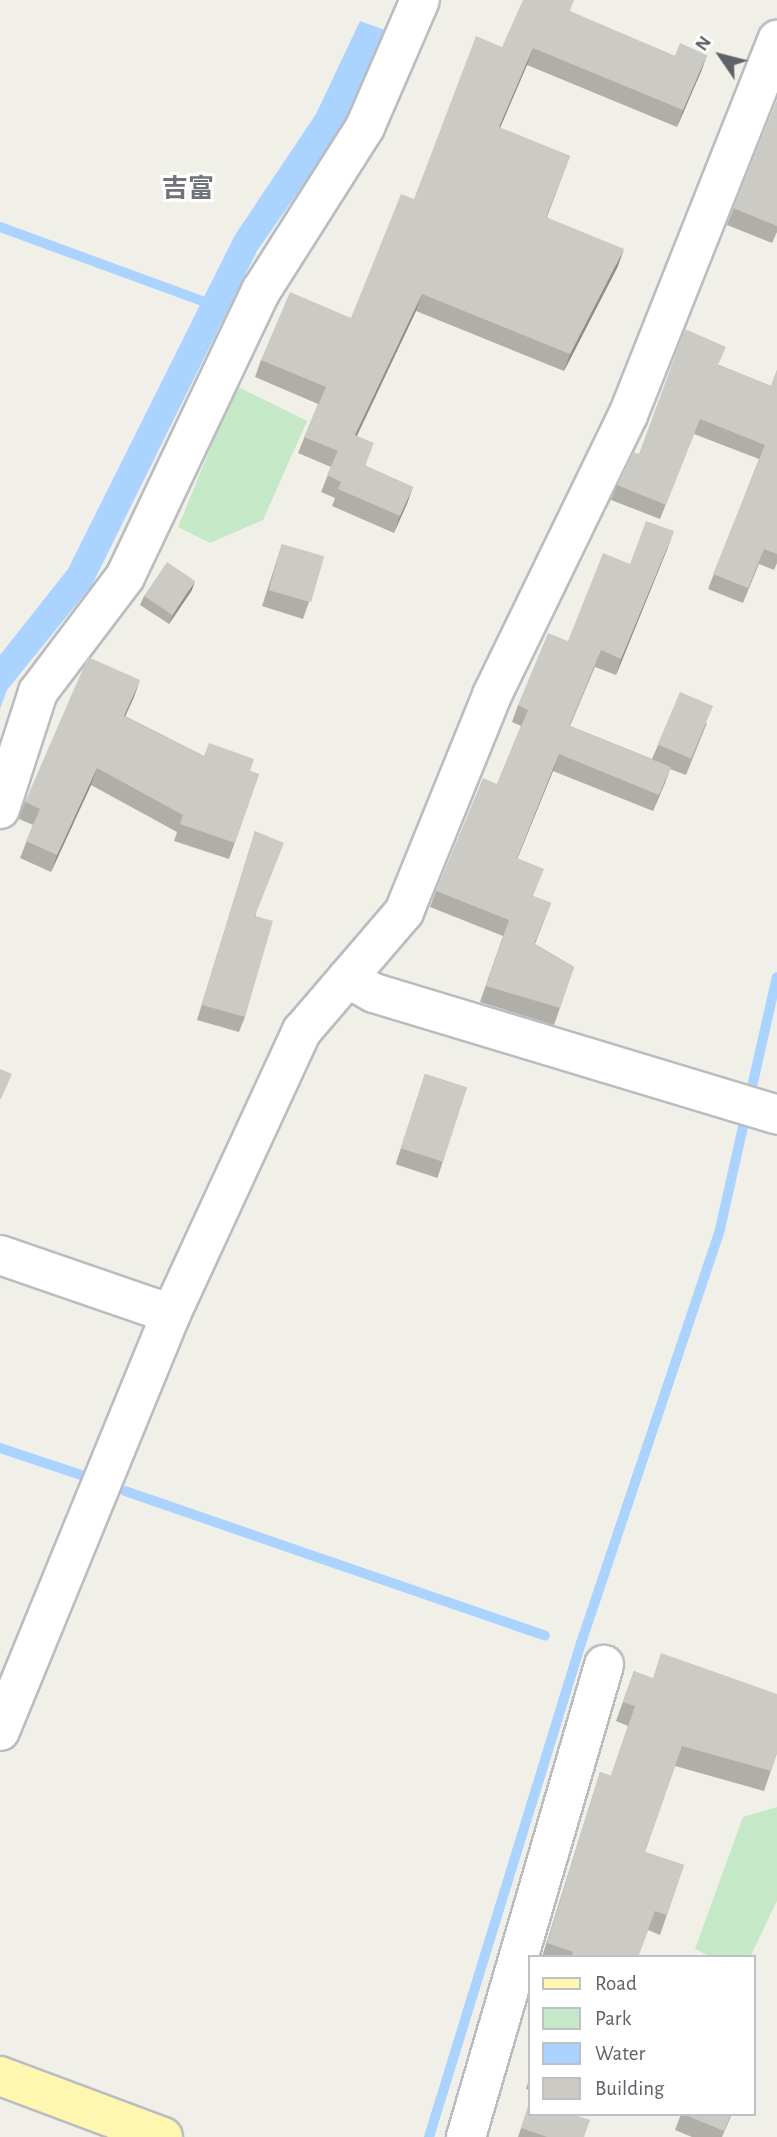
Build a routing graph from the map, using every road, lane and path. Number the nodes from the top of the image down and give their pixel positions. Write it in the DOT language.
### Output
graph roads {
  1 [pos="412,3"];
  2 [pos="777,40"];
  3 [pos="0,808"];
  4 [pos="347,978"];
  5 [pos="777,1115"];
  6 [pos="0,1255"];
  7 [pos="171,1314"];
  8 [pos="604,1665"];
  9 [pos="0,1731"];
  10 [pos="0,2076"];
  11 [pos="163,2137"];
  12 [pos="466,2137"];
  1 -- 3 [label="street"];
  2 -- 4 [label="street"];
  4 -- 5 [label="street"];
  4 -- 7 [label="street"];
  6 -- 7 [label="street"];
  7 -- 9 [label="street"];
  8 -- 12 [label="street"];
  10 -- 11 [label="main road"];
}
